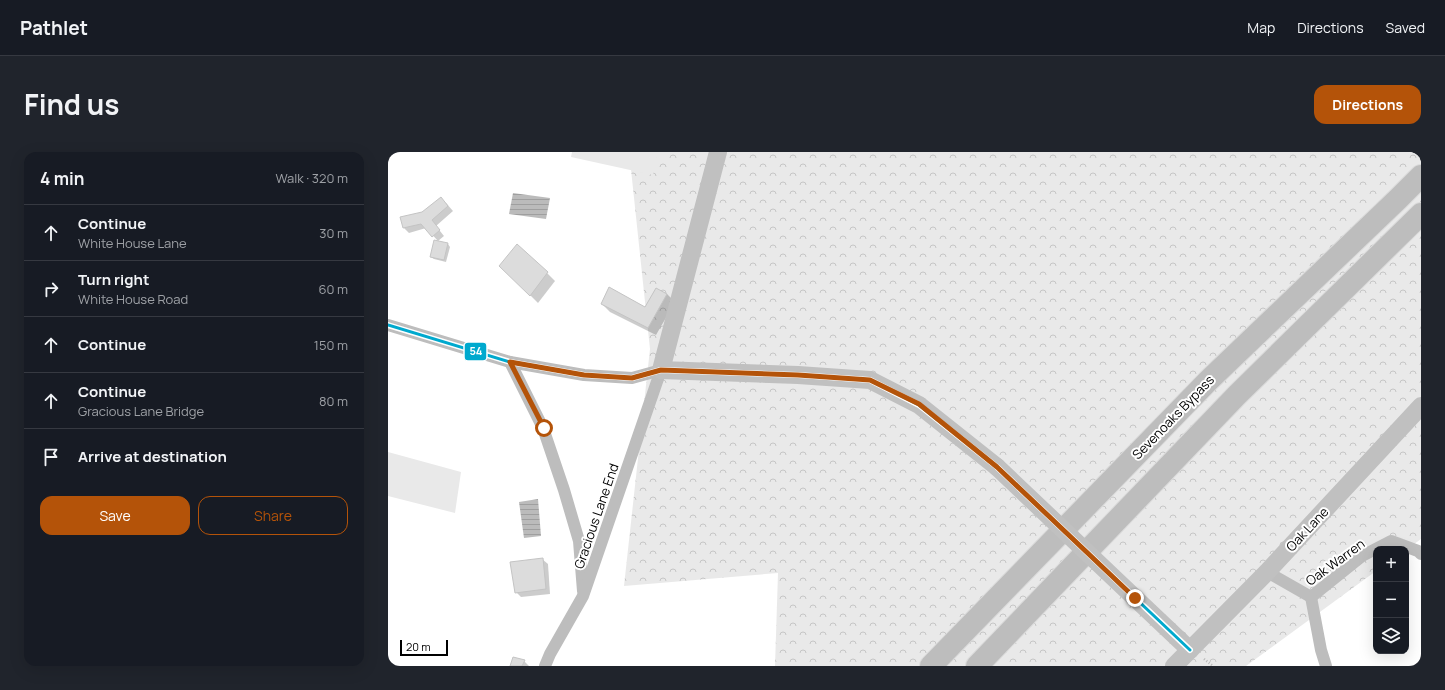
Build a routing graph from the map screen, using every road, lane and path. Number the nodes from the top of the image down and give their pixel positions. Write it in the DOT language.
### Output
graph roads {
  1 [pos="718,152"];
  2 [pos="1421,176"];
  3 [pos="1421,214"];
  4 [pos="388,325"];
  5 [pos="510,362"];
  6 [pos="661,370"];
  7 [pos="1421,406"];
  8 [pos="1421,554"];
  9 [pos="1267,572"];
  10 [pos="583,596"];
  11 [pos="1311,597"];
  12 [pos="1190,650"];
  13 [pos="545,666"];
  14 [pos="931,666"];
  15 [pos="977,666"];
  16 [pos="1174,666"];
  17 [pos="1326,666"];
  1 -- 6 [label="street"];
  2 -- 14 [label="highway, Sevenoaks Bypass"];
  3 -- 15 [label="highway"];
  4 -- 5 [label="street"];
  5 -- 6 [label="street"];
  5 -- 10 [label="street"];
  6 -- 10 [label="street, Gracious Lane End"];
  6 -- 12 [label="street, bridge"];
  7 -- 9 [label="street, Oak Lane"];
  8 -- 11 [label="street, Oak Warren"];
  9 -- 11 [label="street, Oak Warren"];
  9 -- 12 [label="street, Oak Lane"];
  10 -- 13 [label="street, Gracious Lane End"];
  11 -- 17 [label="street"];
  12 -- 16 [label="street, Oak Lane"];
}
